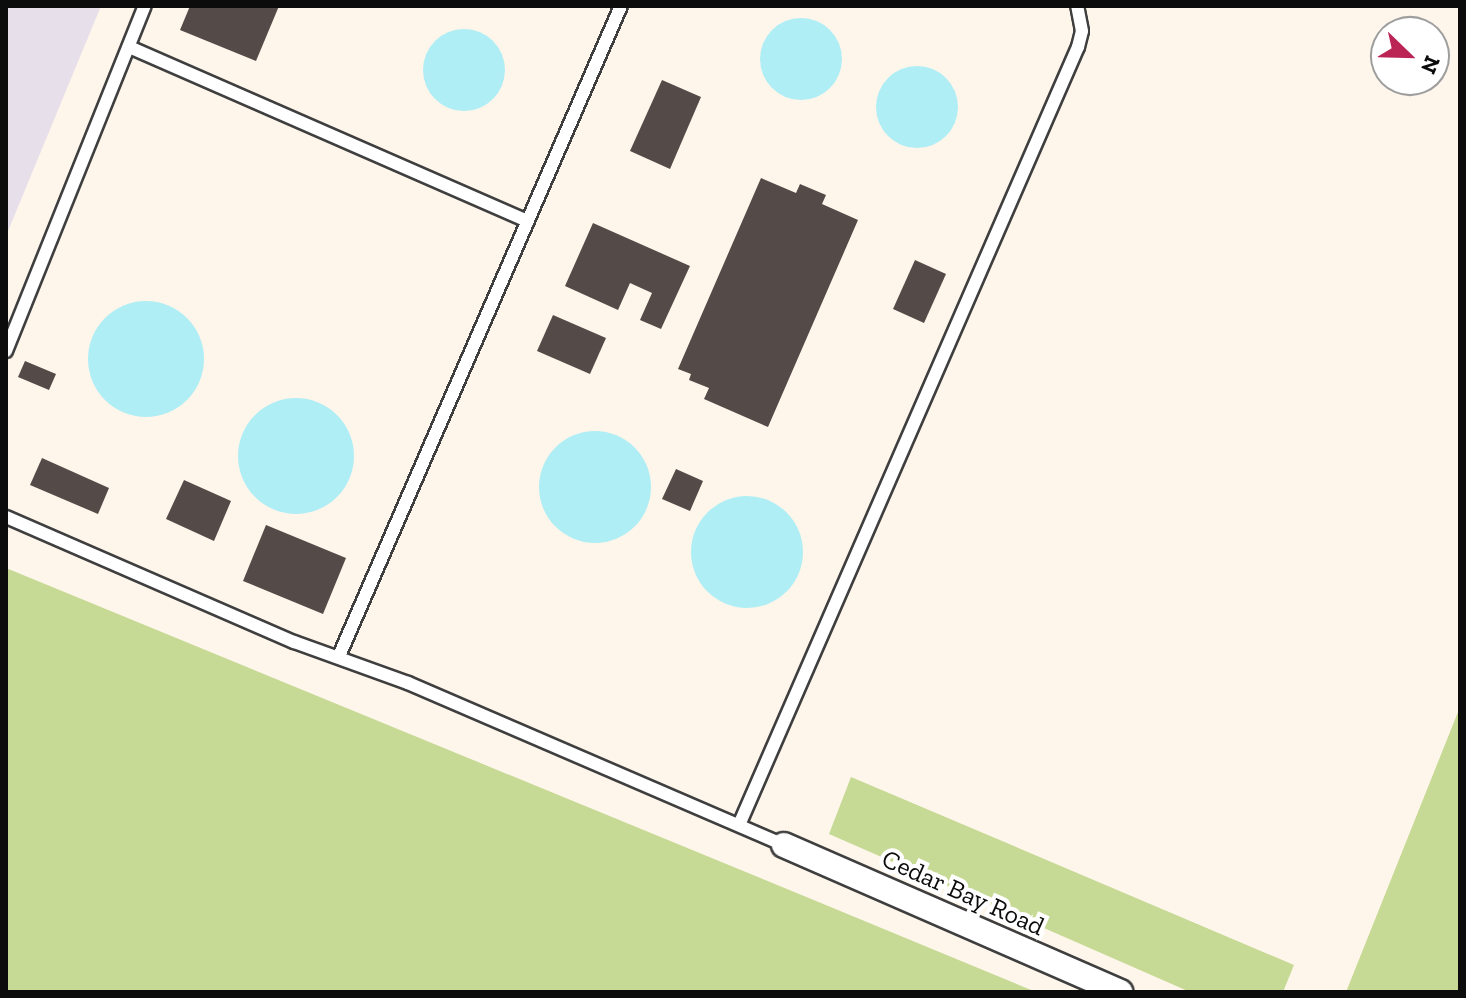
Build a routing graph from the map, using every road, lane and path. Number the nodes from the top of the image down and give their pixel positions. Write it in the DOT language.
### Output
graph roads {
  1 [pos="145,6"];
  2 [pos="621,6"];
  3 [pos="1077,6"];
  4 [pos="129,47"];
  5 [pos="528,221"];
  6 [pos="6,351"];
  7 [pos="6,517"];
  8 [pos="339,656"];
  9 [pos="739,825"];
  10 [pos="784,845"];
  11 [pos="1120,992"];
  1 -- 4 [label="lane"];
  2 -- 5 [label="lane"];
  3 -- 9 [label="lane"];
  4 -- 5 [label="lane"];
  4 -- 6 [label="lane"];
  5 -- 8 [label="lane"];
  7 -- 8 [label="lane"];
  8 -- 9 [label="lane"];
  9 -- 10 [label="lane"];
  10 -- 11 [label="street, Cedar Bay Road"];
}
